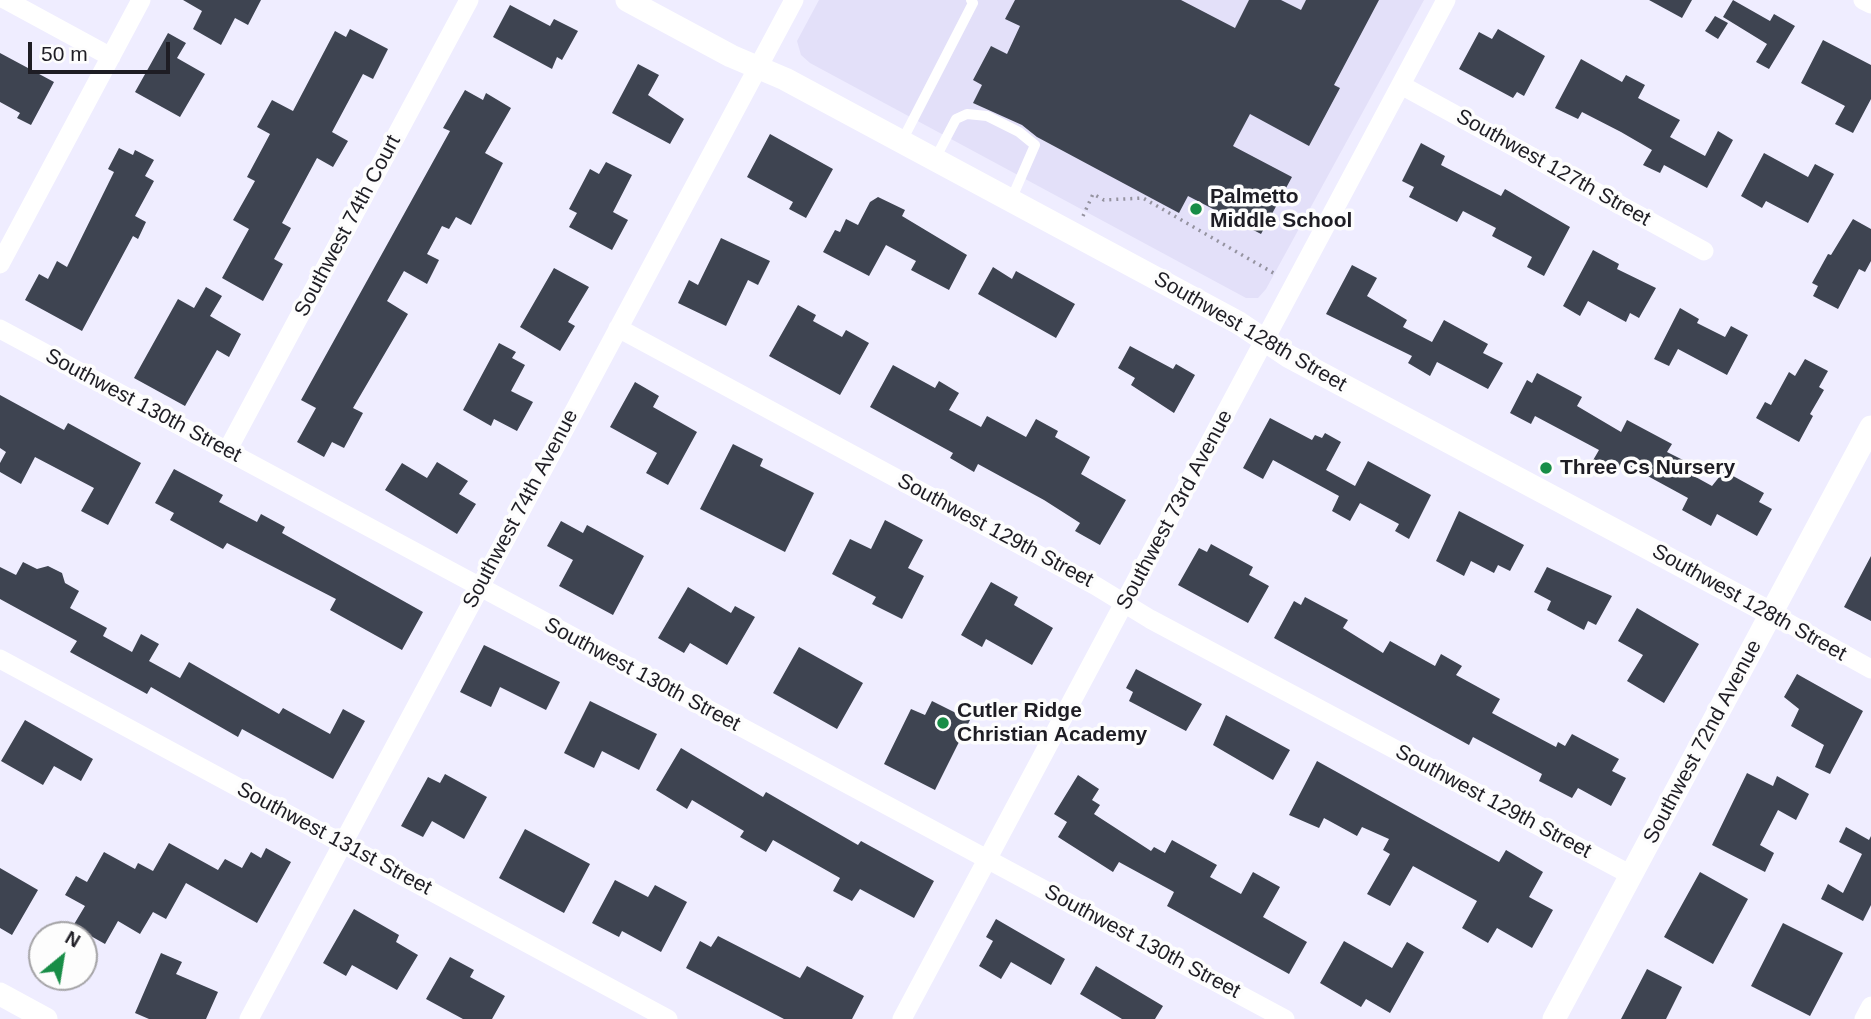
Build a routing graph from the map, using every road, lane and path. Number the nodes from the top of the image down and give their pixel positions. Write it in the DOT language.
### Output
graph roads {
  1 [pos="6,0"];
  2 [pos="141,0"];
  3 [pos="468,0"];
  4 [pos="627,0"];
  5 [pos="793,0"];
  6 [pos="971,0"];
  7 [pos="1446,0"];
  8 [pos="1863,0"];
  9 [pos="1871,4"];
  10 [pos="111,57"];
  11 [pos="758,67"];
  12 [pos="1401,85"];
  13 [pos="901,141"];
  14 [pos="934,159"];
  15 [pos="1011,200"];
  16 [pos="1083,216"];
  17 [pos="1704,251"];
  18 [pos="0,264"];
  19 [pos="1277,275"];
  20 [pos="618,327"];
  21 [pos="0,329"];
  22 [pos="1265,341"];
  23 [pos="1871,427"];
  24 [pos="227,451"];
  25 [pos="480,587"];
  26 [pos="1125,604"];
  27 [pos="1772,614"];
  28 [pos="0,659"];
  29 [pos="1871,670"];
  30 [pos="343,844"];
  31 [pos="987,860"];
  32 [pos="1631,876"];
  33 [pos="0,994"];
  34 [pos="1871,1006"];
  35 [pos="46,1019"];
  36 [pos="249,1019"];
  37 [pos="668,1019"];
  38 [pos="902,1019"];
  39 [pos="1285,1019"];
  40 [pos="1554,1019"];
  41 [pos="1864,1019"];
  1 -- 10 [label="street"];
  2 -- 10 [label="street"];
  3 -- 24 [label="street, Southwest 74th Court"];
  4 -- 11 [label="street, Southwest 128th Street"];
  5 -- 11 [label="street, Southwest 74th Avenue"];
  6 -- 13 [label="lane"];
  7 -- 12 [label="street, Southwest 73rd Avenue"];
  8 -- 9 [label="street"];
  10 -- 18 [label="street"];
  11 -- 13 [label="street, Southwest 128th Street"];
  11 -- 20 [label="street, Southwest 74th Avenue"];
  12 -- 17 [label="street, Southwest 127th Street"];
  12 -- 22 [label="street, Southwest 73rd Avenue"];
  13 -- 14 [label="street, Southwest 128th Street"];
  14 -- 15 [label="street, Southwest 128th Street"];
  14 -- 15 [label="lane"];
  15 -- 22 [label="street, Southwest 128th Street"];
  16 -- 19 [label="path"];
  20 -- 25 [label="street, Southwest 74th Avenue"];
  20 -- 26 [label="street, Southwest 129th Street"];
  21 -- 24 [label="street, Southwest 130th Street"];
  22 -- 26 [label="street, Southwest 73rd Avenue"];
  22 -- 27 [label="street, Southwest 128th Street"];
  23 -- 27 [label="street, Southwest 72nd Avenue"];
  24 -- 25 [label="street, Southwest 130th Street"];
  25 -- 30 [label="street, Southwest 74th Avenue"];
  25 -- 31 [label="street, Southwest 130th Street"];
  26 -- 31 [label="street, Southwest 73rd Avenue"];
  26 -- 32 [label="street, Southwest 129th Street"];
  27 -- 29 [label="street, Southwest 128th Street"];
  27 -- 32 [label="street, Southwest 72nd Avenue"];
  28 -- 30 [label="street, Southwest 131st Street"];
  30 -- 36 [label="street, Southwest 74th Avenue"];
  30 -- 37 [label="street, Southwest 131st Street"];
  31 -- 38 [label="street, Southwest 73rd Avenue"];
  31 -- 39 [label="street, Southwest 130th Street"];
  32 -- 40 [label="street, Southwest 72nd Avenue"];
  33 -- 35 [label="street"];
  34 -- 41 [label="street"];
}
